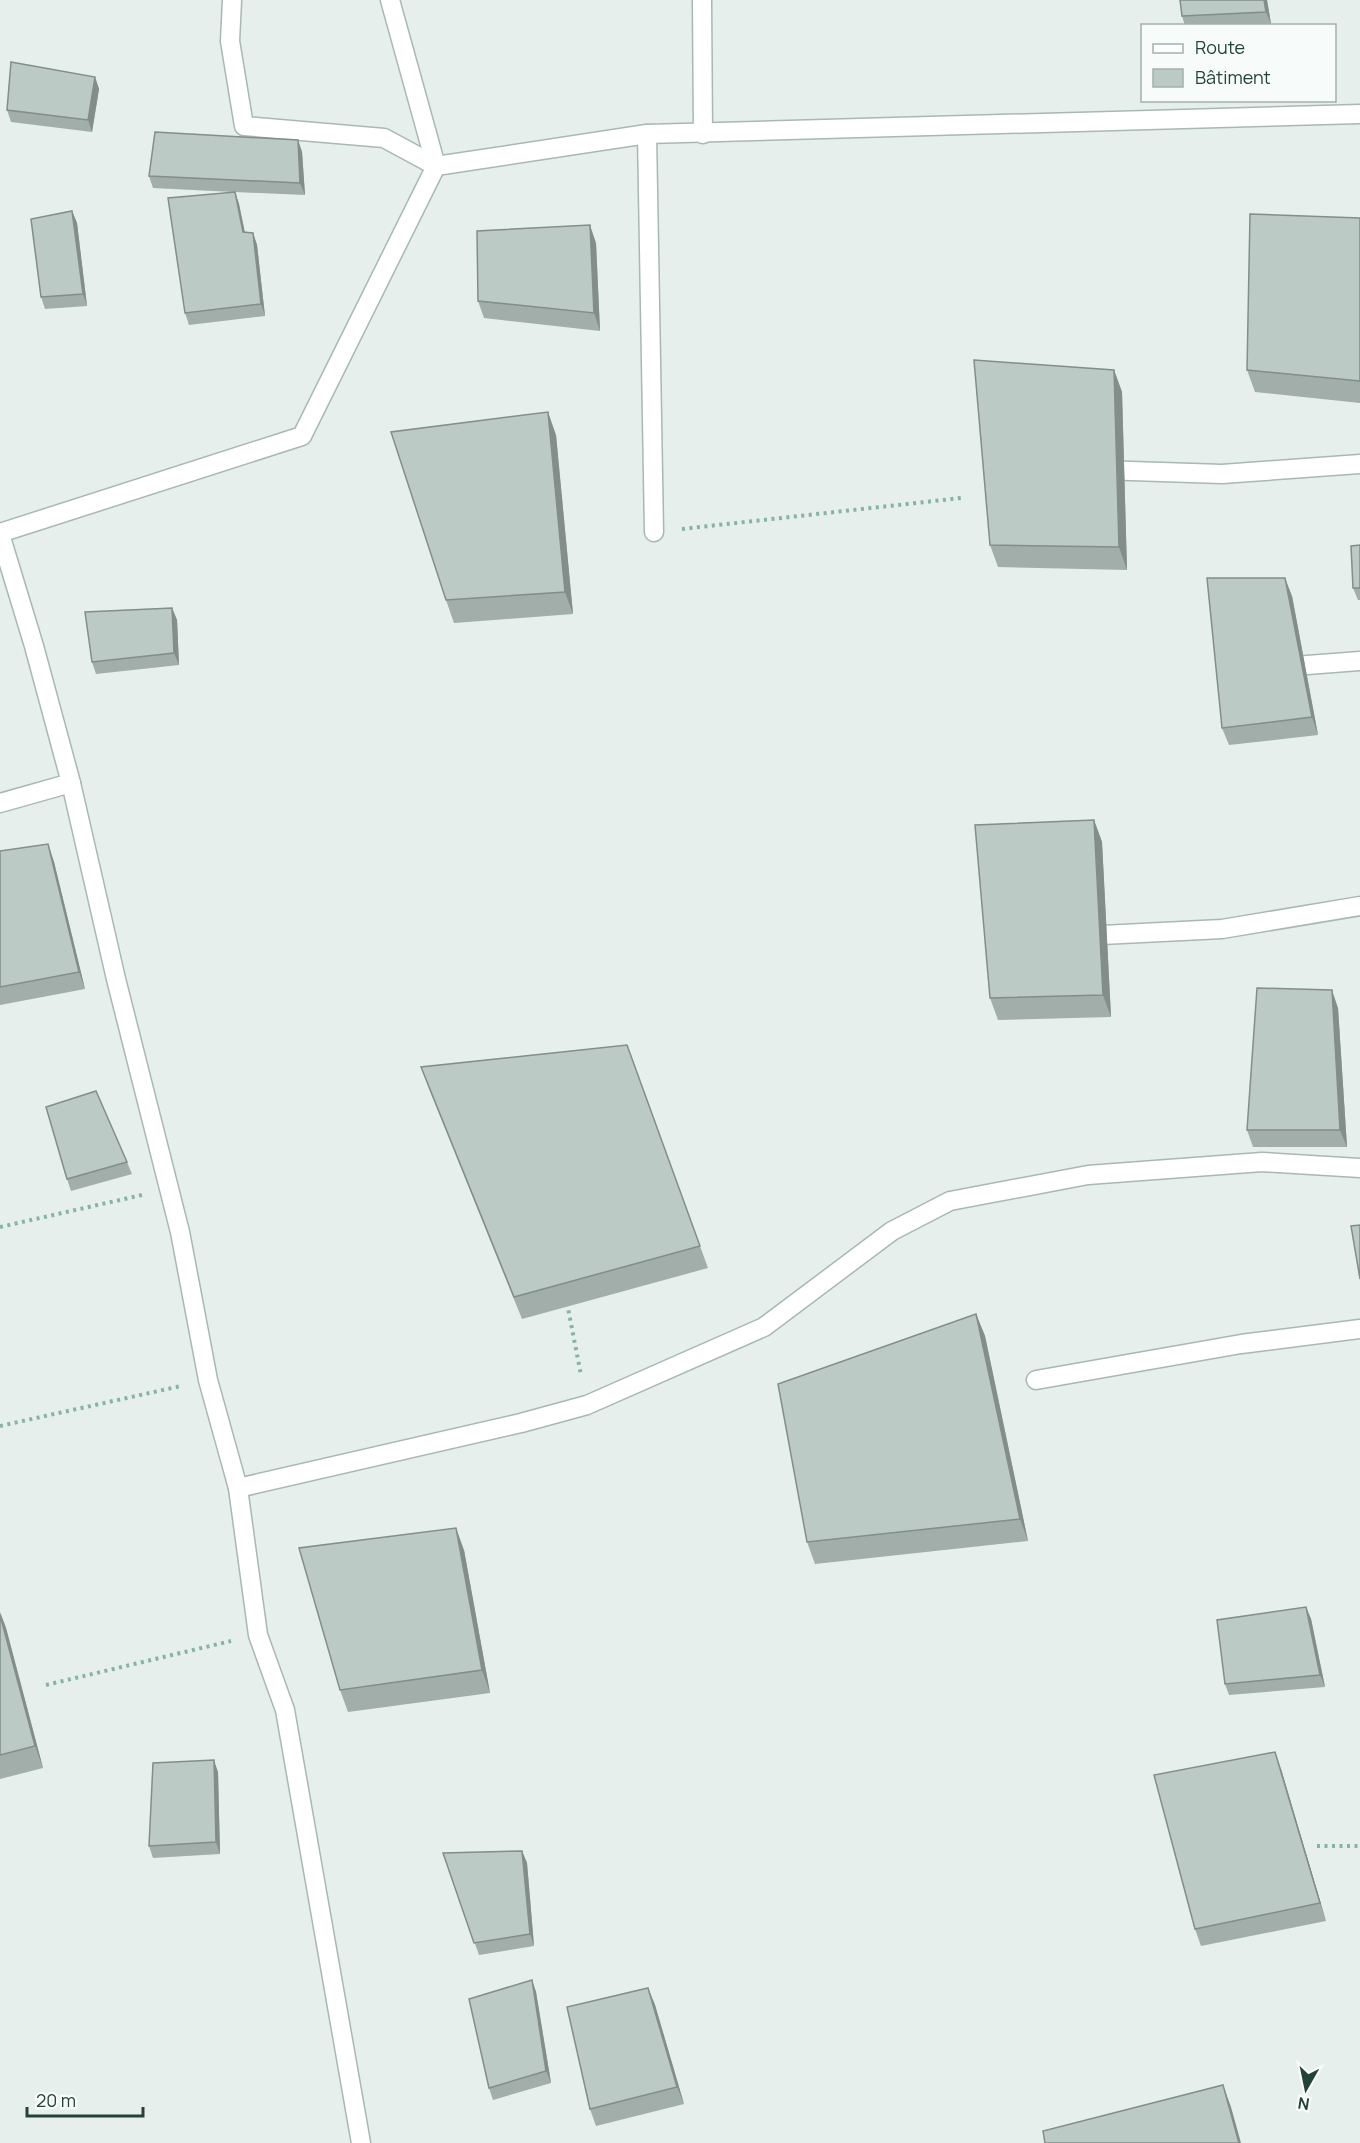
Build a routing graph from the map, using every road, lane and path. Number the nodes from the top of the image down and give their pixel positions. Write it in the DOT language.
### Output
graph roads {
  1 [pos="232,0"];
  2 [pos="390,0"];
  3 [pos="702,0"];
  4 [pos="1360,114"];
  5 [pos="647,134"];
  6 [pos="703,134"];
  7 [pos="436,166"];
  8 [pos="1360,464"];
  9 [pos="1084,469"];
  10 [pos="962,498"];
  11 [pos="654,532"];
  12 [pos="0,533"];
  13 [pos="1360,661"];
  14 [pos="1271,667"];
  15 [pos="71,783"];
  16 [pos="0,803"];
  17 [pos="1360,906"];
  18 [pos="1062,938"];
  19 [pos="1360,1168"];
  20 [pos="169,1189"];
  21 [pos="0,1227"];
  22 [pos="566,1296"];
  23 [pos="1360,1329"];
  24 [pos="208,1380"];
  25 [pos="1036,1380"];
  26 [pos="587,1405"];
  27 [pos="0,1426"];
  28 [pos="238,1488"];
  29 [pos="258,1635"];
  30 [pos="46,1685"];
  31 [pos="1317,1846"];
  32 [pos="1360,1846"];
  33 [pos="361,2143"];
  1 -- 7 [label="street"];
  2 -- 7 [label="street"];
  3 -- 6 [label="street"];
  4 -- 6 [label="street"];
  5 -- 6 [label="street"];
  5 -- 7 [label="street"];
  5 -- 11 [label="street"];
  7 -- 12 [label="street"];
  8 -- 9 [label="street"];
  10 -- 11 [label="path"];
  12 -- 15 [label="street"];
  13 -- 14 [label="street"];
  15 -- 16 [label="street"];
  15 -- 20 [label="street"];
  17 -- 18 [label="street"];
  19 -- 26 [label="street"];
  20 -- 21 [label="path"];
  20 -- 24 [label="street"];
  22 -- 26 [label="path"];
  23 -- 25 [label="street"];
  24 -- 27 [label="path"];
  24 -- 28 [label="street"];
  26 -- 28 [label="street"];
  28 -- 29 [label="street"];
  29 -- 30 [label="path"];
  29 -- 33 [label="street"];
  31 -- 32 [label="path"];
}
